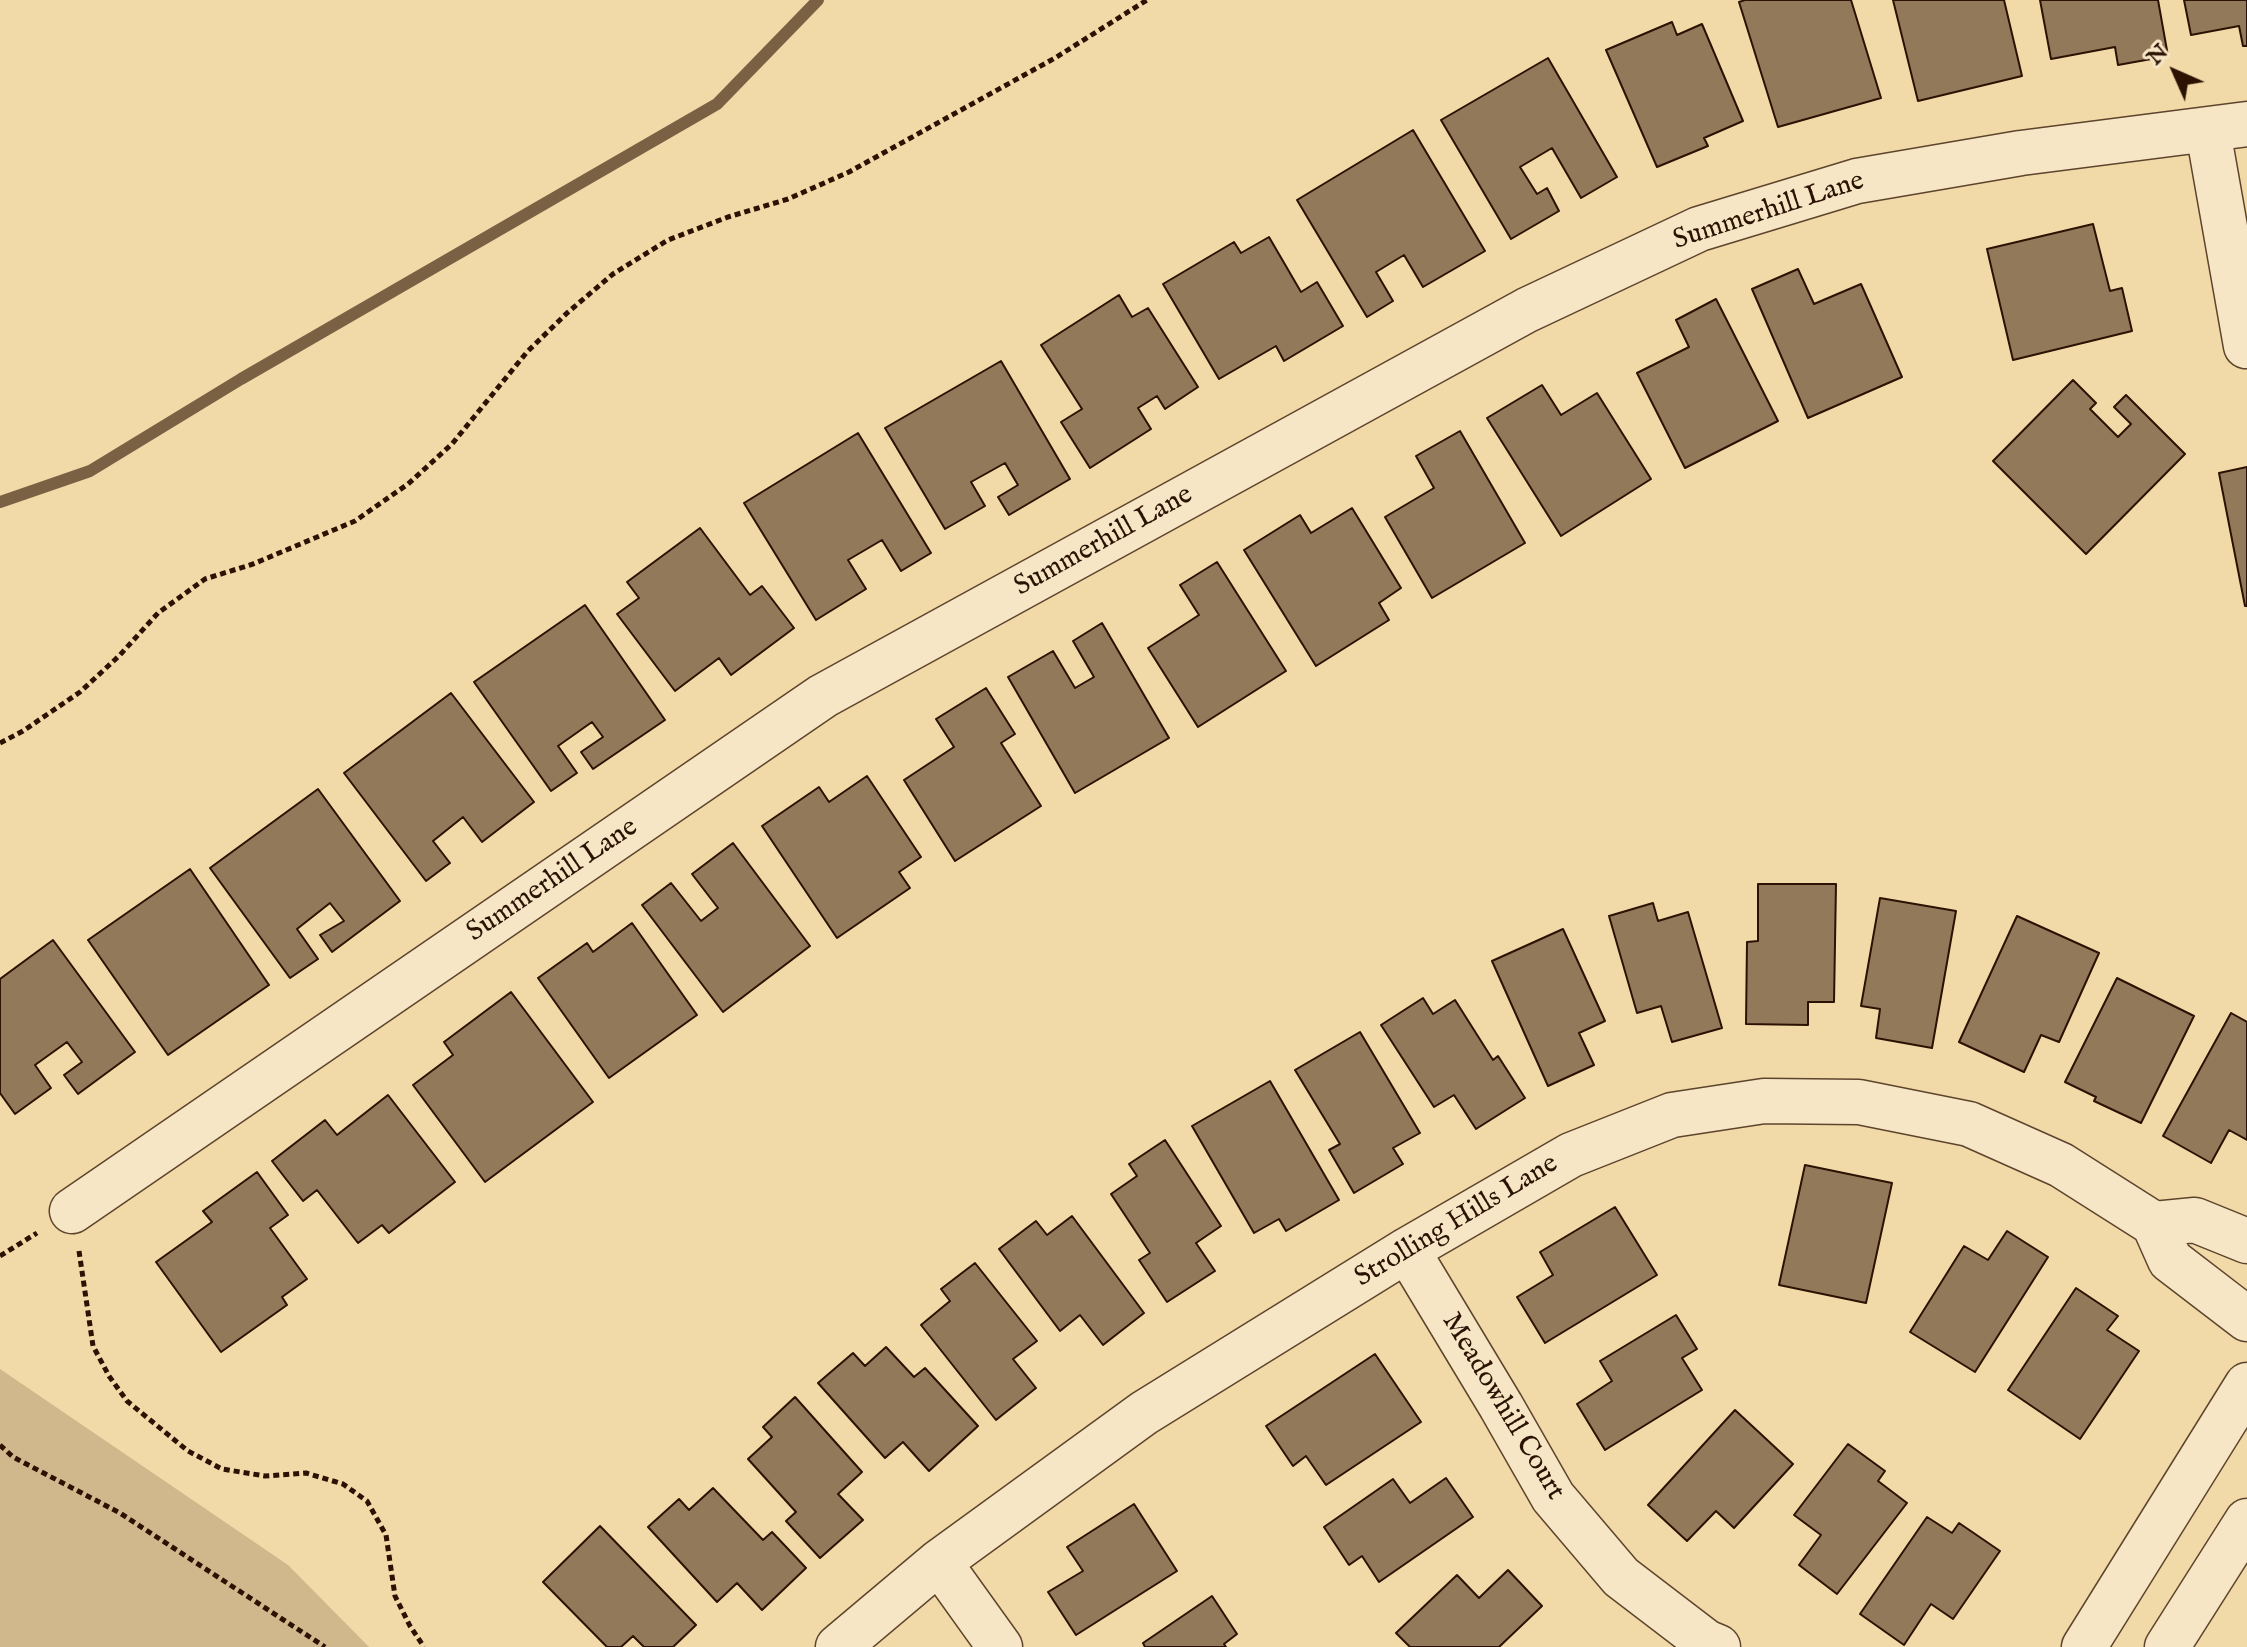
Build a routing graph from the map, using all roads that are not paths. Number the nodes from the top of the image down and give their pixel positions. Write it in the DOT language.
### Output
graph roads {
  1 [pos="2228,127"];
  2 [pos="2246,346"];
  3 [pos="72,1211"];
  4 [pos="2154,1224"];
  5 [pos="2247,1241"];
  6 [pos="1407,1250"];
  7 [pos="2247,1319"];
  8 [pos="2247,1385"];
  9 [pos="2247,1521"];
  10 [pos="939,1562"];
  11 [pos="838,1647"];
  12 [pos="1000,1647"];
  13 [pos="1718,1647"];
  14 [pos="2084,1647"];
  15 [pos="2167,1647"];
  1 -- 2 [label="street"];
  1 -- 3 [label="street, Summerhill Lane"];
  4 -- 5 [label="street"];
  4 -- 6 [label="street, Strolling Hills Lane"];
  4 -- 7 [label="street"];
  6 -- 10 [label="street, Strolling Hills Lane"];
  6 -- 13 [label="street, Meadowhill Court"];
  8 -- 14 [label="street"];
  9 -- 15 [label="street"];
  10 -- 11 [label="street, Strolling Hills Lane"];
  10 -- 12 [label="street"];
}
